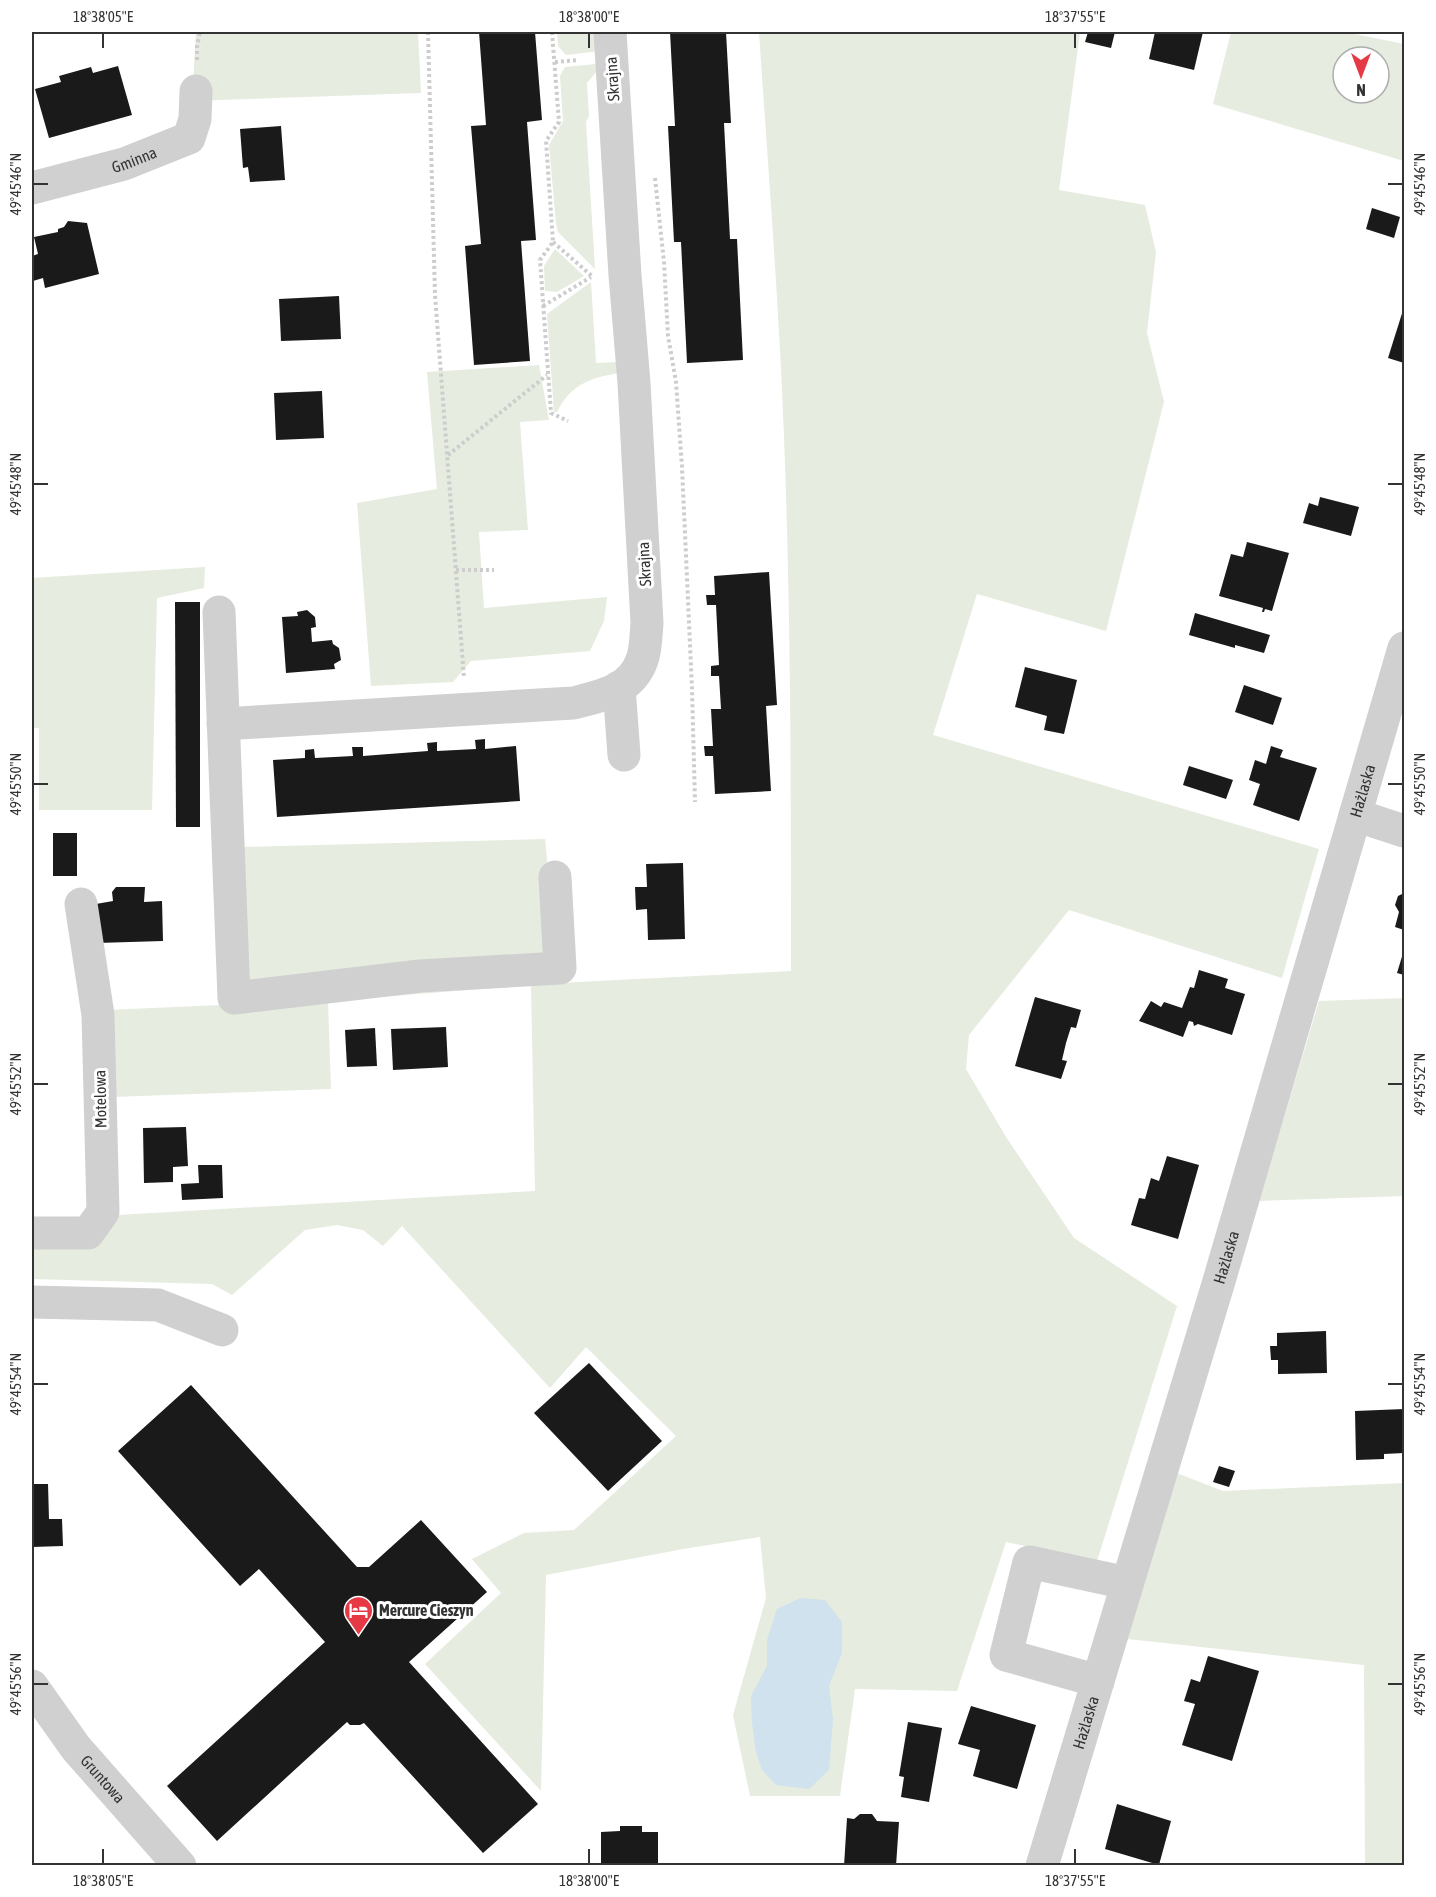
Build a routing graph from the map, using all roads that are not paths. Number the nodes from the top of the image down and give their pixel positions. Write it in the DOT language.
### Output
graph roads {
  1 [pos="610,32"];
  2 [pos="196,91"];
  3 [pos="32,188"];
  4 [pos="219,612"];
  5 [pos="1404,648"];
  6 [pos="619,687"];
  7 [pos="223,724"];
  8 [pos="624,755"];
  9 [pos="1355,815"];
  10 [pos="1404,831"];
  11 [pos="555,876"];
  12 [pos="81,904"];
  13 [pos="32,1233"];
  14 [pos="32,1302"];
  15 [pos="222,1330"];
  16 [pos="1127,1583"];
  17 [pos="1098,1681"];
  18 [pos="32,1686"];
  19 [pos="180,1866"];
  20 [pos="1042,1866"];
  1 -- 6 [label="street, Skrajna"];
  2 -- 3 [label="street, Gminna"];
  4 -- 7 [label="street"];
  5 -- 9 [label="street, Hażlaska"];
  6 -- 7 [label="street, Skrajna"];
  6 -- 8 [label="street"];
  7 -- 11 [label="street"];
  9 -- 10 [label="street"];
  9 -- 16 [label="street, Hażlaska"];
  12 -- 13 [label="street, Motelowa"];
  14 -- 15 [label="street"];
  16 -- 17 [label="street, Hażlaska"];
  16 -- 17 [label="street"];
  17 -- 20 [label="street, Hażlaska"];
  18 -- 19 [label="street, Gruntowa"];
}
